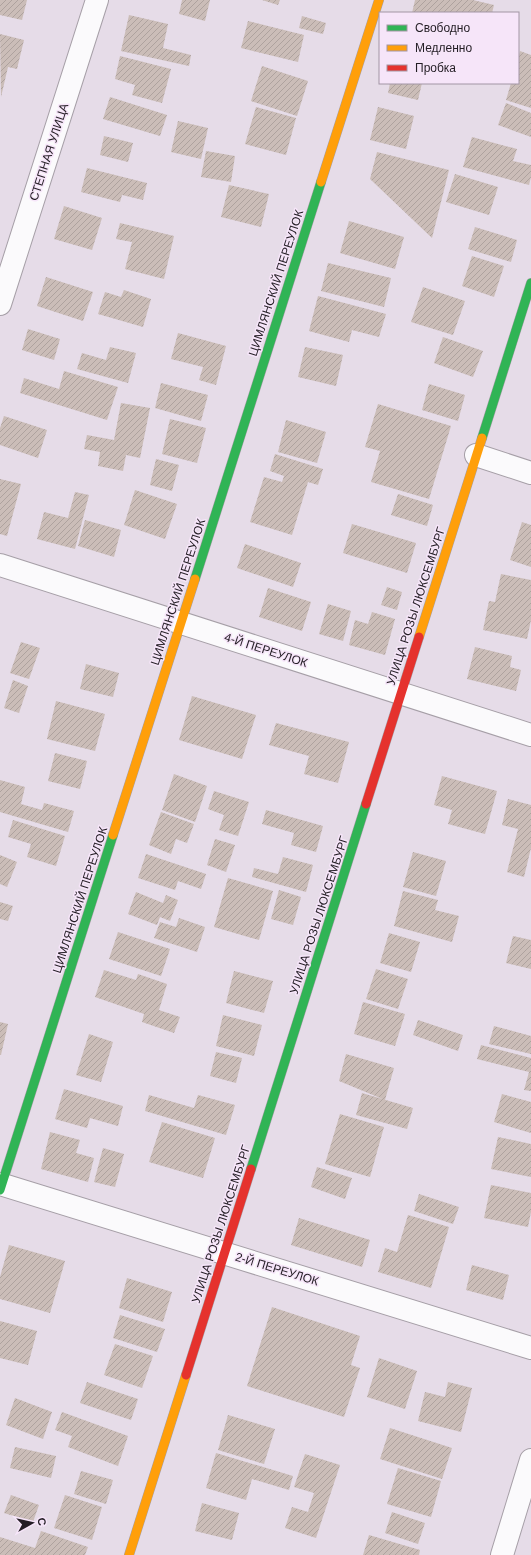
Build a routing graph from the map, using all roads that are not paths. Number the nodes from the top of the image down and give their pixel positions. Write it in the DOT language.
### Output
graph roads {
  1 [pos="98,0"];
  2 [pos="379,0"];
  3 [pos="531,283"];
  4 [pos="0,304"];
  5 [pos="476,455"];
  6 [pos="531,473"];
  7 [pos="0,565"];
  8 [pos="181,623"];
  9 [pos="401,694"];
  10 [pos="531,735"];
  11 [pos="1,1186"];
  12 [pos="224,1253"];
  13 [pos="531,1348"];
  14 [pos="531,1460"];
  15 [pos="129,1555"];
  16 [pos="502,1555"];
  1 -- 4 [label="street, СТЕПНАЯ УЛИЦА"];
  2 -- 8 [label="street, ЦИМЛЯНСКИЙ ПЕРЕУЛОК"];
  3 -- 5 [label="street, УЛИЦА РОЗЫ ЛЮКСЕМБУРГ"];
  5 -- 6 [label="street"];
  5 -- 9 [label="street, УЛИЦА РОЗЫ ЛЮКСЕМБУРГ"];
  7 -- 8 [label="street, 4-Й ПЕРЕУЛОК"];
  8 -- 9 [label="street, 4-Й ПЕРЕУЛОК"];
  8 -- 11 [label="street, ЦИМЛЯНСКИЙ ПЕРЕУЛОК"];
  9 -- 10 [label="street, 4-Й ПЕРЕУЛОК"];
  9 -- 12 [label="street, УЛИЦА РОЗЫ ЛЮКСЕМБУРГ"];
  11 -- 12 [label="street, 2-Й ПЕРЕУЛОК"];
  12 -- 13 [label="street, 2-Й ПЕРЕУЛОК"];
  12 -- 15 [label="street, УЛИЦА РОЗЫ ЛЮКСЕМБУРГ"];
  14 -- 16 [label="street"];
}
